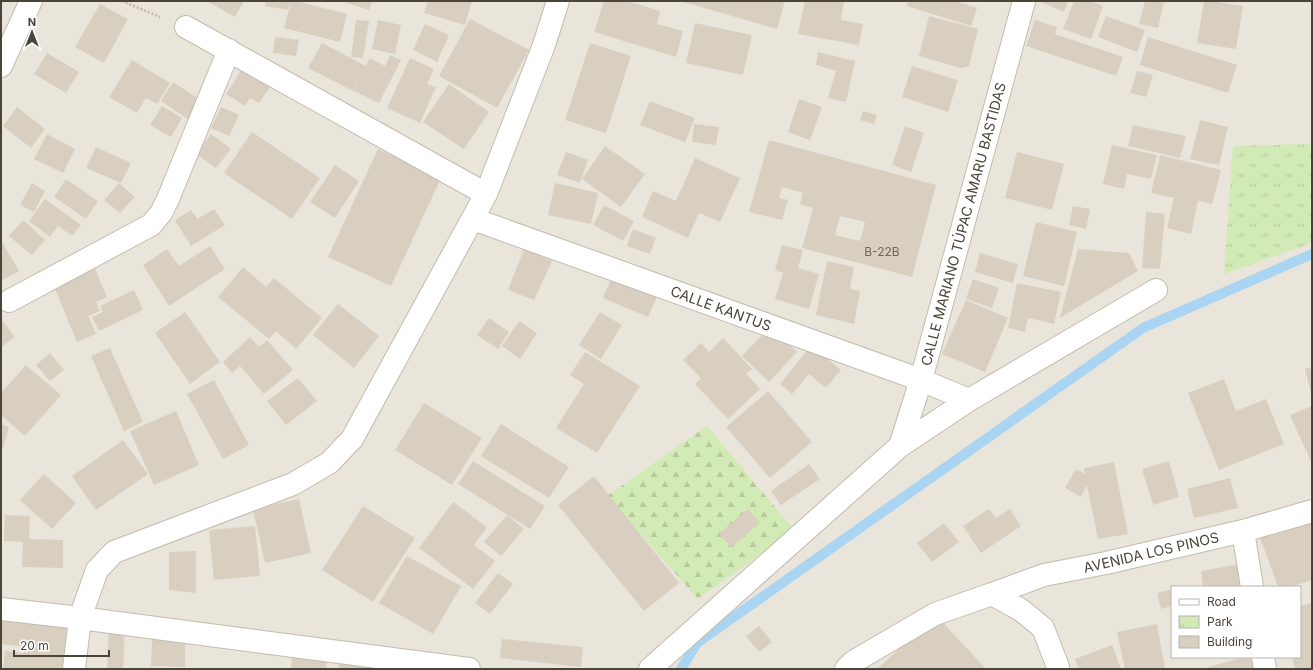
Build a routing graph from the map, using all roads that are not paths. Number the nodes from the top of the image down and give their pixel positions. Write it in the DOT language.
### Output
graph roads {
  1 [pos="31,1"];
  2 [pos="558,1"];
  3 [pos="1024,1"];
  4 [pos="186,27"];
  5 [pos="229,50"];
  6 [pos="1,66"];
  7 [pos="486,194"];
  8 [pos="473,219"];
  9 [pos="1156,290"];
  10 [pos="9,301"];
  11 [pos="921,380"];
  12 [pos="969,400"];
  13 [pos="900,446"];
  14 [pos="1312,511"];
  15 [pos="1243,531"];
  16 [pos="1252,586"];
  17 [pos="992,594"];
  18 [pos="1,609"];
  19 [pos="80,618"];
  20 [pos="1263,658"];
  21 [pos="74,669"];
  22 [pos="469,669"];
  23 [pos="650,669"];
  24 [pos="846,669"];
  25 [pos="1058,669"];
  26 [pos="1265,669"];
  1 -- 6 [label="street"];
  2 -- 7 [label="street"];
  3 -- 11 [label="street, CALLE MARIANO TÚPAC AMARU BASTIDAS"];
  4 -- 5 [label="street"];
  5 -- 7 [label="street"];
  5 -- 10 [label="street"];
  7 -- 8 [label="street"];
  8 -- 11 [label="street, CALLE KANTUS"];
  8 -- 19 [label="street"];
  9 -- 12 [label="street"];
  11 -- 12 [label="street, CALLE KANTUS"];
  11 -- 13 [label="street, CALLE MARIANO TÚPAC AMARU BASTIDAS"];
  12 -- 13 [label="street"];
  13 -- 23 [label="street"];
  14 -- 15 [label="street, AVENIDA LOS PINOS"];
  15 -- 16 [label="street"];
  15 -- 17 [label="street, AVENIDA LOS PINOS"];
  17 -- 24 [label="street, AVENIDA LOS PINOS"];
  17 -- 25 [label="street"];
  18 -- 19 [label="street"];
  19 -- 21 [label="street"];
  19 -- 22 [label="street"];
  20 -- 26 [label="street"];
}
